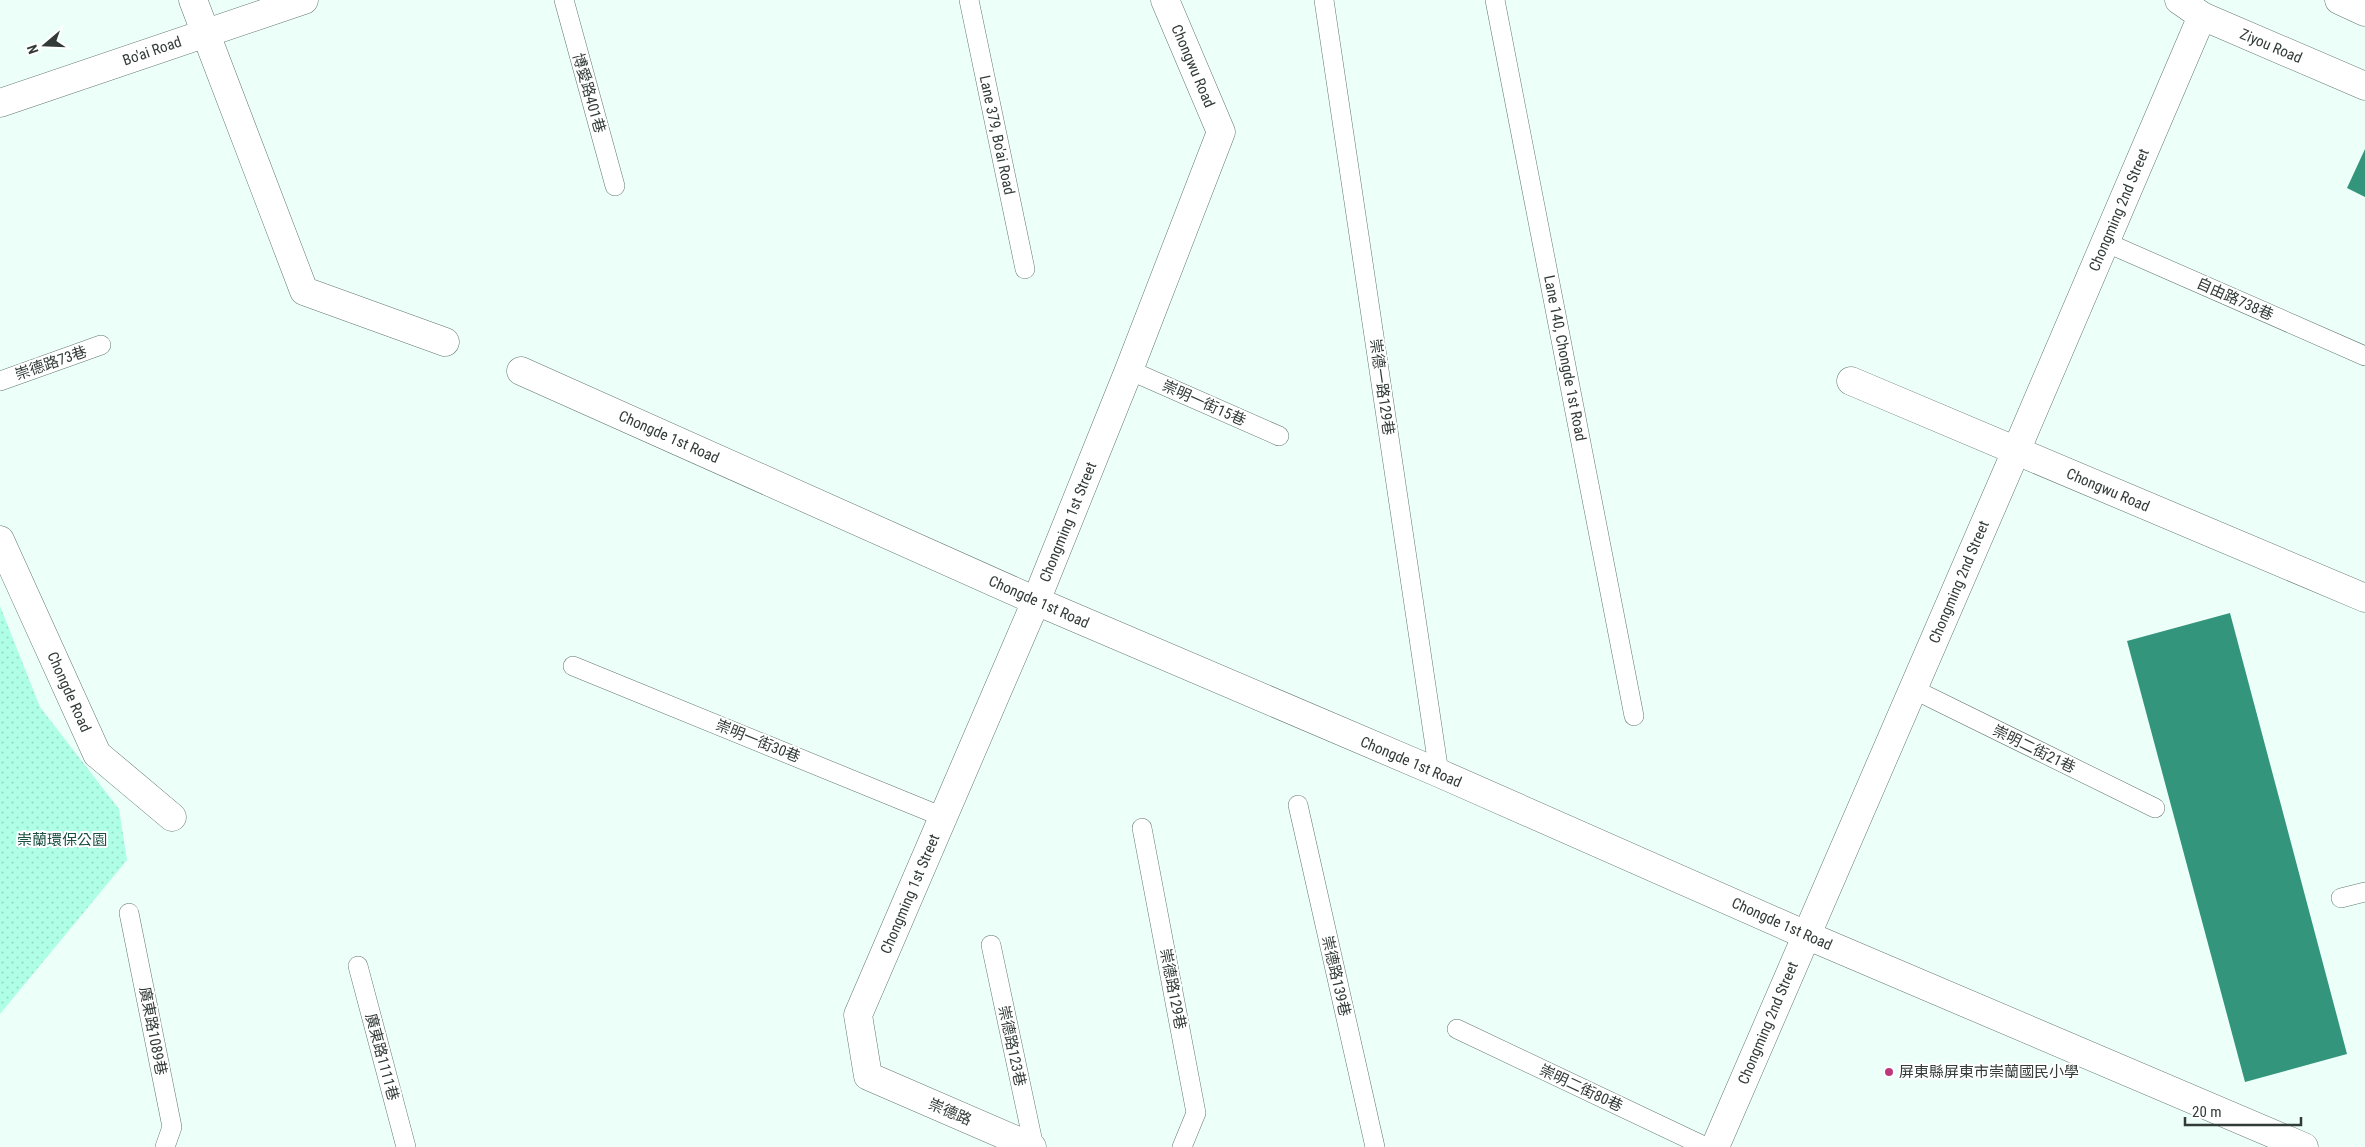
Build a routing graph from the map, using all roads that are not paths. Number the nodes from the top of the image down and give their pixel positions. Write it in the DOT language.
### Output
graph roads {
  1 [pos="193,0"];
  2 [pos="304,0"];
  3 [pos="564,0"];
  4 [pos="969,0"];
  5 [pos="1165,0"];
  6 [pos="1324,0"];
  7 [pos="1495,0"];
  8 [pos="2179,0"];
  9 [pos="2339,0"];
  10 [pos="2365,12"];
  11 [pos="2202,16"];
  12 [pos="206,33"];
  13 [pos="2365,86"];
  14 [pos="0,103"];
  15 [pos="1220,132"];
  16 [pos="615,186"];
  17 [pos="2105,242"];
  18 [pos="1025,269"];
  19 [pos="445,342"];
  20 [pos="101,345"];
  21 [pos="2365,356"];
  22 [pos="1129,370"];
  23 [pos="521,371"];
  24 [pos="0,381"];
  25 [pos="1851,381"];
  26 [pos="1279,436"];
  27 [pos="2016,451"];
  28 [pos="0,540"];
  29 [pos="2365,598"];
  30 [pos="1036,601"];
  31 [pos="573,666"];
  32 [pos="1913,689"];
  33 [pos="1634,716"];
  34 [pos="1439,773"];
  35 [pos="1298,805"];
  36 [pos="2155,808"];
  37 [pos="943,817"];
  38 [pos="172,818"];
  39 [pos="1142,828"];
  40 [pos="2365,892"];
  41 [pos="2341,898"];
  42 [pos="129,914"];
  43 [pos="1806,935"];
  44 [pos="991,945"];
  45 [pos="358,966"];
  46 [pos="1457,1029"];
  47 [pos="868,1076"];
  48 [pos="165,1147"];
  49 [pos="406,1147"];
  50 [pos="1033,1147"];
  51 [pos="1182,1147"];
  52 [pos="1375,1147"];
  53 [pos="1706,1147"];
  54 [pos="1715,1147"];
  55 [pos="2304,1147"];
  1 -- 12 [label="street"];
  2 -- 12 [label="street, Bo'ai Road"];
  3 -- 16 [label="lane, 博愛路401巷"];
  4 -- 18 [label="lane, Lane 379, Bo'ai Road"];
  5 -- 15 [label="street, Chongwu Road"];
  6 -- 34 [label="lane, 崇德一路129巷"];
  7 -- 33 [label="lane, Lane 140, Chongde 1st Road"];
  8 -- 11 [label="street, Ziyou Road"];
  9 -- 10 [label="street"];
  11 -- 13 [label="street, Ziyou Road"];
  11 -- 17 [label="street, Chongming 2nd Street"];
  12 -- 14 [label="street, Bo'ai Road"];
  12 -- 19 [label="street"];
  15 -- 22 [label="street, Chongming 1st Street"];
  17 -- 21 [label="lane, 自由路738巷"];
  17 -- 27 [label="street, Chongming 2nd Street"];
  20 -- 24 [label="lane, 崇德路73巷"];
  22 -- 26 [label="lane, 崇明一街15巷"];
  22 -- 30 [label="street, Chongming 1st Street"];
  23 -- 30 [label="street, Chongde 1st Road"];
  25 -- 27 [label="street, Chongwu Road"];
  27 -- 29 [label="street, Chongwu Road"];
  27 -- 32 [label="street, Chongming 2nd Street"];
  28 -- 38 [label="street, Chongde Road"];
  30 -- 34 [label="street, Chongde 1st Road"];
  30 -- 37 [label="street, Chongming 1st Street"];
  31 -- 37 [label="lane, 崇明一街30巷"];
  32 -- 36 [label="lane, 崇明二街21巷"];
  32 -- 43 [label="street, Chongming 2nd Street"];
  34 -- 43 [label="street, Chongde 1st Road"];
  35 -- 52 [label="lane, 崇德路139巷"];
  37 -- 47 [label="street, Chongming 1st Street"];
  39 -- 51 [label="lane, 崇德路129巷"];
  40 -- 41 [label="lane"];
  42 -- 48 [label="lane, 廣東路1089巷"];
  43 -- 54 [label="street, Chongming 2nd Street"];
  43 -- 55 [label="street, Chongde 1st Road"];
  44 -- 50 [label="lane, 崇德路123巷"];
  45 -- 49 [label="lane, 廣東路1111巷"];
  46 -- 53 [label="lane, 崇明二街80巷"];
  47 -- 50 [label="street, 崇德路"];
}
